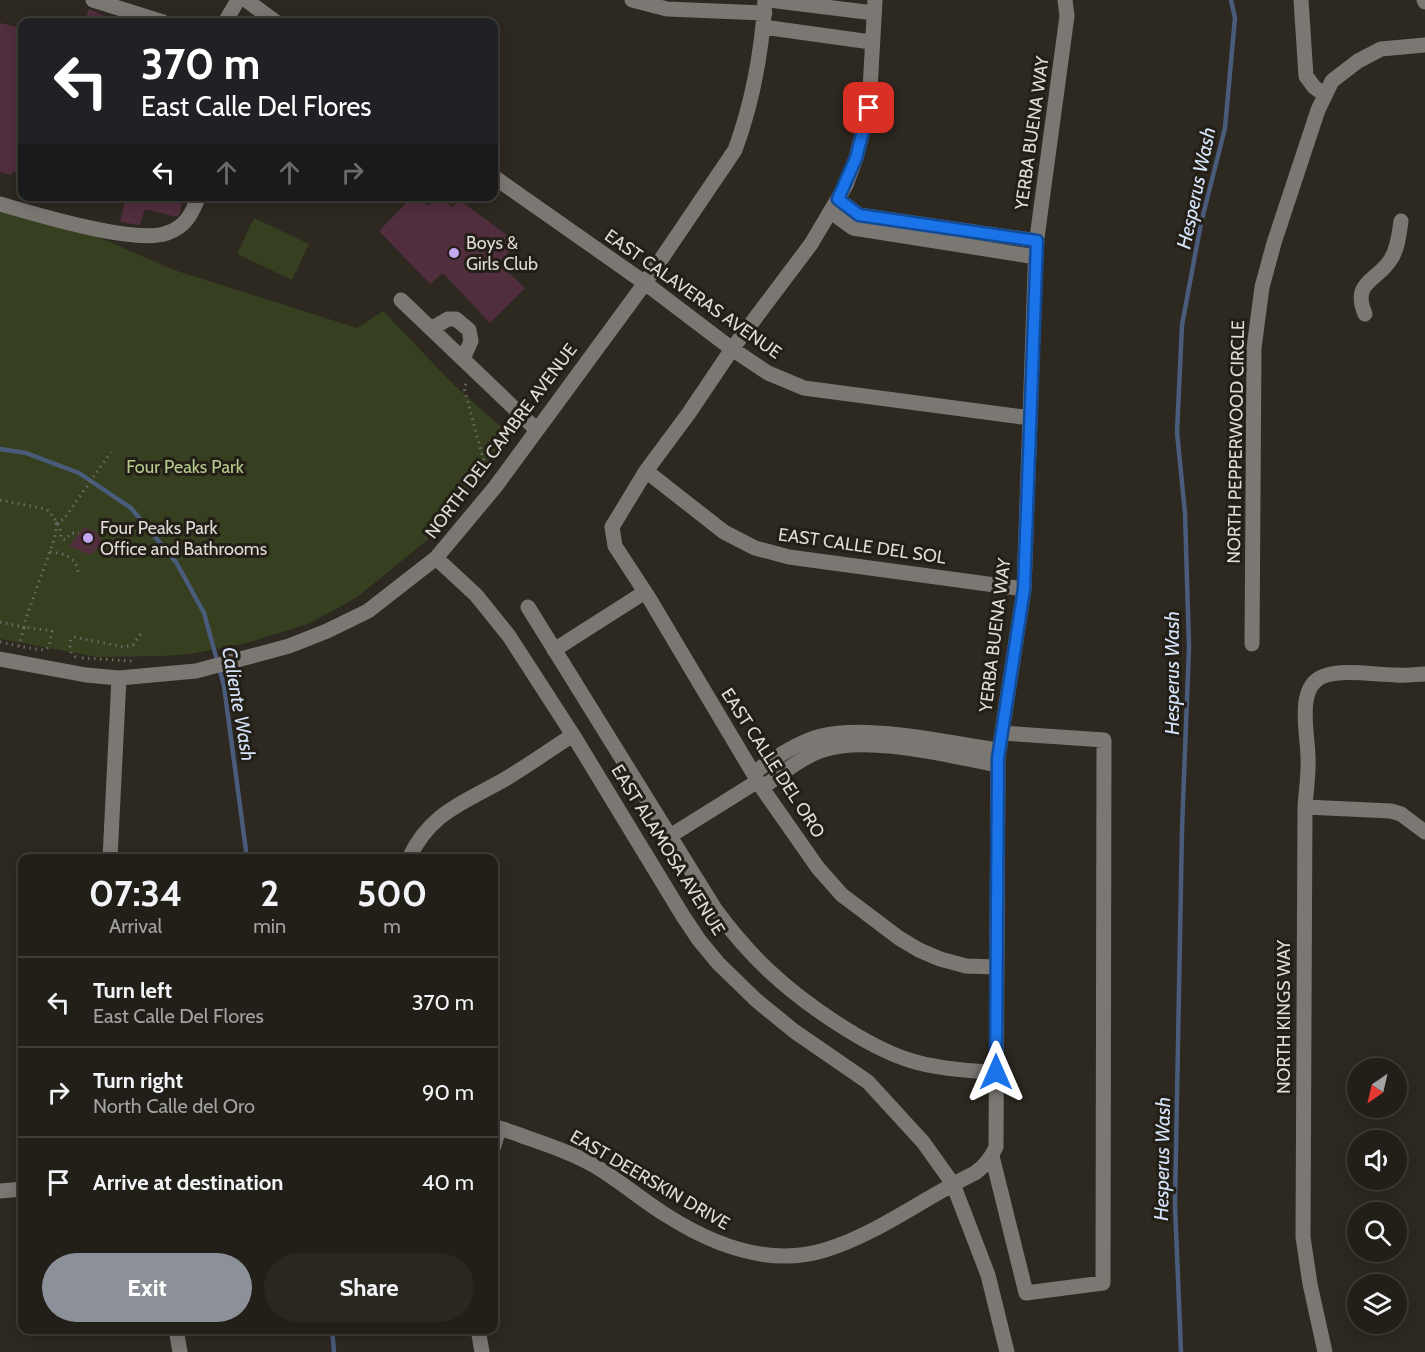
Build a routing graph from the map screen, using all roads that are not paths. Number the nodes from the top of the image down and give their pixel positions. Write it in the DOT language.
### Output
graph roads {
  1 [pos="93,0"];
  2 [pos="238,0"];
  3 [pos="246,0"];
  4 [pos="632,0"];
  5 [pos="1065,0"];
  6 [pos="1301,0"];
  7 [pos="874,6"];
  8 [pos="765,10"];
  9 [pos="150,18"];
  10 [pos="227,18"];
  11 [pos="271,18"];
  12 [pos="871,42"];
  13 [pos="1425,45"];
  14 [pos="1325,95"];
  15 [pos="498,180"];
  16 [pos="197,201"];
  17 [pos="0,204"];
  18 [pos="835,206"];
  19 [pos="1401,221"];
  20 [pos="1037,241"];
  21 [pos="1036,257"];
  22 [pos="645,283"];
  23 [pos="401,300"];
  24 [pos="1365,314"];
  25 [pos="431,329"];
  26 [pos="732,349"];
  27 [pos="463,359"];
  28 [pos="1030,418"];
  29 [pos="537,430"];
  30 [pos="646,471"];
  31 [pos="436,558"];
  32 [pos="1024,589"];
  33 [pos="645,591"];
  34 [pos="528,607"];
  35 [pos="1252,644"];
  36 [pos="554,650"];
  37 [pos="0,659"];
  38 [pos="1425,674"];
  39 [pos="119,678"];
  40 [pos="1002,733"];
  41 [pos="573,735"];
  42 [pos="998,757"];
  43 [pos="758,781"];
  44 [pos="1305,807"];
  45 [pos="1425,832"];
  46 [pos="670,836"];
  47 [pos="110,854"];
  48 [pos="411,854"];
  49 [pos="996,967"];
  50 [pos="996,1072"];
  51 [pos="498,1129"];
  52 [pos="992,1156"];
  53 [pos="953,1184"];
  54 [pos="18,1189"];
  55 [pos="0,1191"];
  56 [pos="177,1334"];
  57 [pos="479,1334"];
  58 [pos="180,1352"];
  59 [pos="482,1352"];
  60 [pos="1007,1352"];
  61 [pos="1325,1352"];
  1 -- 9 [label="street"];
  2 -- 10 [label="street"];
  3 -- 11 [label="street"];
  4 -- 8 [label="street"];
  5 -- 20 [label="street, YERBA BUENA WAY"];
  6 -- 14 [label="street"];
  7 -- 8 [label="street"];
  7 -- 12 [label="street"];
  8 -- 12 [label="street"];
  8 -- 22 [label="street, NORTH DEL CAMBRE AVENUE"];
  12 -- 18 [label="street"];
  13 -- 14 [label="street, NORTH PEPPERWOOD CIRCLE"];
  14 -- 35 [label="street, NORTH PEPPERWOOD CIRCLE"];
  15 -- 22 [label="street, EAST CALAVERAS AVENUE"];
  16 -- 17 [label="street"];
  18 -- 20 [label="street"];
  18 -- 21 [label="street"];
  18 -- 26 [label="street"];
  19 -- 24 [label="street"];
  20 -- 21 [label="street, YERBA BUENA WAY"];
  21 -- 28 [label="street, YERBA BUENA WAY"];
  22 -- 26 [label="street, EAST CALAVERAS AVENUE"];
  22 -- 29 [label="street, NORTH DEL CAMBRE AVENUE"];
  23 -- 25 [label="street"];
  25 -- 27 [label="street"];
  25 -- 27 [label="street"];
  26 -- 28 [label="street, EAST CALAVERAS AVENUE"];
  26 -- 30 [label="street"];
  27 -- 29 [label="street"];
  28 -- 32 [label="street, YERBA BUENA WAY"];
  29 -- 31 [label="street, NORTH DEL CAMBRE AVENUE"];
  30 -- 32 [label="street, EAST CALLE DEL SOL"];
  30 -- 33 [label="street, EAST CALLE DEL ORO"];
  31 -- 39 [label="street, NORTH DEL CAMBRE AVENUE"];
  31 -- 41 [label="street, EAST ALAMOSA AVENUE"];
  32 -- 40 [label="street, YERBA BUENA WAY"];
  33 -- 36 [label="street"];
  33 -- 43 [label="street, EAST CALLE DEL ORO"];
  34 -- 36 [label="street"];
  36 -- 46 [label="street"];
  37 -- 39 [label="street, NORTH DEL CAMBRE AVENUE"];
  38 -- 44 [label="street, NORTH KINGS WAY"];
  39 -- 47 [label="street"];
  40 -- 42 [label="street, YERBA BUENA WAY"];
  40 -- 52 [label="street"];
  41 -- 48 [label="street"];
  41 -- 53 [label="street, EAST ALAMOSA AVENUE"];
  42 -- 43 [label="street"];
  42 -- 49 [label="street, YERBA BUENA WAY"];
  43 -- 46 [label="street"];
  43 -- 49 [label="street, EAST CALLE DEL ORO"];
  44 -- 45 [label="street"];
  44 -- 61 [label="street, NORTH KINGS WAY"];
  46 -- 50 [label="street"];
  49 -- 50 [label="street, YERBA BUENA WAY"];
  50 -- 52 [label="street, YERBA BUENA WAY"];
  51 -- 53 [label="street, EAST DEERSKIN DRIVE"];
  52 -- 53 [label="street"];
  53 -- 60 [label="street, EAST ALAMOSA AVENUE"];
  54 -- 55 [label="street"];
  56 -- 58 [label="street"];
  57 -- 59 [label="street"];
}
